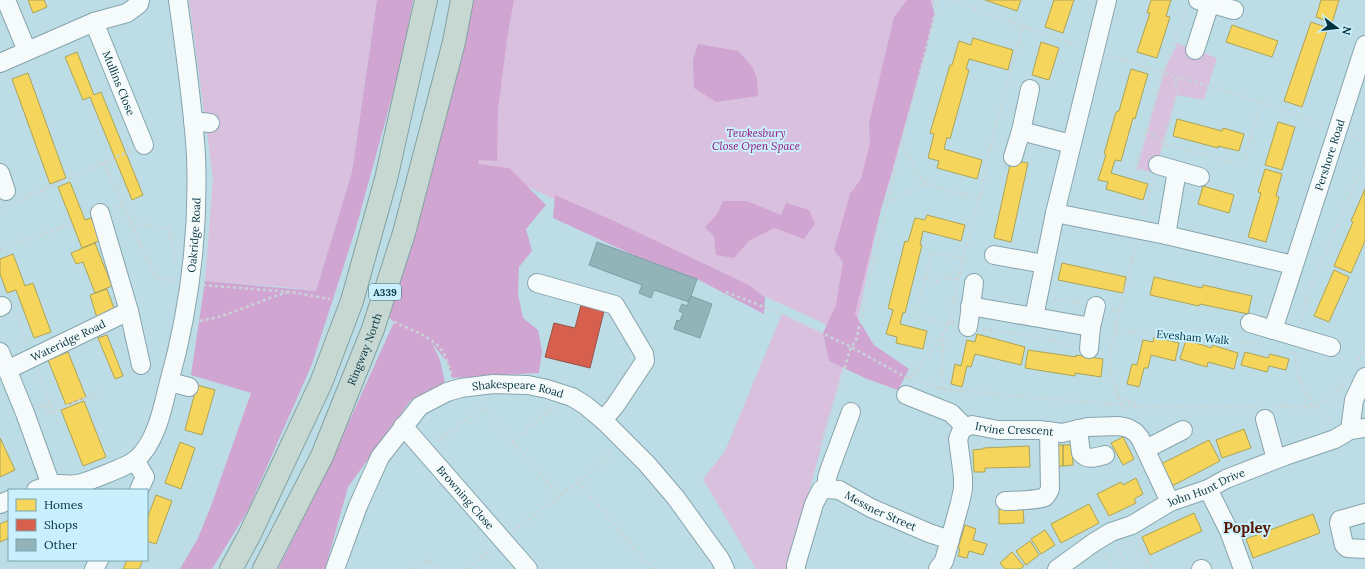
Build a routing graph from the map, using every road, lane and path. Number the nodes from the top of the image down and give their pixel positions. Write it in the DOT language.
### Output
graph roads {
  1 [pos="6,0"];
  2 [pos="140,0"];
  3 [pos="178,0"];
  4 [pos="426,0"];
  5 [pos="462,0"];
  6 [pos="938,0"];
  7 [pos="951,0"];
  8 [pos="1107,0"];
  9 [pos="1201,3"];
  10 [pos="1234,10"];
  11 [pos="94,22"];
  12 [pos="1023,26"];
  13 [pos="1365,45"];
  14 [pos="1195,50"];
  15 [pos="27,51"];
  16 [pos="1094,52"];
  17 [pos="0,63"];
  18 [pos="1164,71"];
  19 [pos="1175,76"];
  20 [pos="1030,89"];
  21 [pos="1261,102"];
  22 [pos="1146,130"];
  23 [pos="1021,131"];
  24 [pos="1337,131"];
  25 [pos="1365,142"];
  26 [pos="1071,144"];
  27 [pos="1163,144"];
  28 [pos="144,145"];
  29 [pos="902,146"];
  30 [pos="1013,157"];
  31 [pos="1365,162"];
  32 [pos="104,163"];
  33 [pos="1156,169"];
  34 [pos="1177,170"];
  35 [pos="0,173"];
  36 [pos="1200,177"];
  37 [pos="925,184"];
  38 [pos="979,199"];
  39 [pos="9,200"];
  40 [pos="887,203"];
  41 [pos="0,209"];
  42 [pos="100,213"];
  43 [pos="1055,213"];
  44 [pos="72,223"];
  45 [pos="131,223"];
  46 [pos="1140,229"];
  47 [pos="1166,235"];
  48 [pos="0,250"];
  49 [pos="994,255"];
  50 [pos="963,258"];
  51 [pos="1044,264"];
  52 [pos="1293,265"];
  53 [pos="177,266"];
  54 [pos="925,278"];
  55 [pos="179,281"];
  56 [pos="966,281"];
  57 [pos="537,283"];
  58 [pos="201,284"];
  59 [pos="292,292"];
  60 [pos="726,292"];
  61 [pos="330,298"];
  62 [pos="970,306"];
  63 [pos="1096,306"];
  64 [pos="129,311"];
  65 [pos="1034,317"];
  66 [pos="200,321"];
  67 [pos="394,322"];
  68 [pos="950,322"];
  69 [pos="1250,323"];
  70 [pos="948,325"];
  71 [pos="968,327"];
  72 [pos="1092,327"];
  73 [pos="1115,330"];
  74 [pos="1294,336"];
  75 [pos="1271,337"];
  76 [pos="851,346"];
  77 [pos="1365,346"];
  78 [pos="1331,348"];
  79 [pos="1089,349"];
  80 [pos="0,352"];
  81 [pos="141,365"];
  82 [pos="7,370"];
  83 [pos="1360,372"];
  84 [pos="452,378"];
  85 [pos="1347,380"];
  86 [pos="170,382"];
  87 [pos="189,387"];
  88 [pos="907,387"];
  89 [pos="942,389"];
  90 [pos="100,392"];
  91 [pos="1313,406"];
  92 [pos="559,407"];
  93 [pos="1140,407"];
  94 [pos="1265,411"];
  95 [pos="54,412"];
  96 [pos="851,412"];
  97 [pos="603,420"];
  98 [pos="403,426"];
  99 [pos="1356,426"];
  100 [pos="965,427"];
  101 [pos="1078,429"];
  102 [pos="1183,430"];
  103 [pos="1049,431"];
  104 [pos="512,442"];
  105 [pos="420,445"];
  106 [pos="613,447"];
  107 [pos="1146,450"];
  108 [pos="1105,455"];
  109 [pos="1276,459"];
  110 [pos="135,460"];
  111 [pos="578,482"];
  112 [pos="86,486"];
  113 [pos="43,487"];
  114 [pos="139,489"];
  115 [pos="827,489"];
  116 [pos="1208,489"];
  117 [pos="560,496"];
  118 [pos="1005,501"];
  119 [pos="1170,502"];
  120 [pos="1365,513"];
  121 [pos="1122,529"];
  122 [pos="502,539"];
  123 [pos="950,540"];
  124 [pos="1365,549"];
  125 [pos="945,566"];
  126 [pos="231,569"];
  127 [pos="264,569"];
  128 [pos="335,569"];
  129 [pos="414,569"];
  130 [pos="437,569"];
  131 [pos="467,569"];
  132 [pos="528,569"];
  133 [pos="655,569"];
  134 [pos="725,569"];
  135 [pos="796,569"];
  136 [pos="1057,569"];
  137 [pos="1128,569"];
  138 [pos="1143,569"];
  139 [pos="1151,569"];
  140 [pos="1243,569"];
  1 -- 15 [label="street"];
  2 -- 11 [label="street"];
  3 -- 86 [label="street, Oakridge Road"];
  4 -- 126 [label="highway, A339"];
  5 -- 127 [label="highway, Ringway North / A339"];
  6 -- 29 [label="path"];
  7 -- 12 [label="path"];
  8 -- 16 [label="street"];
  9 -- 10 [label="street"];
  9 -- 14 [label="street"];
  9 -- 18 [label="path"];
  11 -- 15 [label="street"];
  11 -- 28 [label="street, Mullins Close"];
  12 -- 16 [label="path"];
  12 -- 38 [label="path"];
  13 -- 24 [label="street, Pershore Road"];
  15 -- 17 [label="street"];
  16 -- 18 [label="path"];
  16 -- 26 [label="street"];
  18 -- 19 [label="path"];
  18 -- 22 [label="path"];
  19 -- 21 [label="path"];
  19 -- 27 [label="path"];
  20 -- 23 [label="street"];
  21 -- 24 [label="path"];
  21 -- 27 [label="path"];
  22 -- 27 [label="path"];
  22 -- 33 [label="path"];
  23 -- 26 [label="street"];
  23 -- 30 [label="street"];
  24 -- 25 [label="path"];
  24 -- 52 [label="street, Pershore Road"];
  26 -- 43 [label="street"];
  27 -- 33 [label="path"];
  28 -- 32 [label="path"];
  29 -- 37 [label="path"];
  29 -- 40 [label="path"];
  31 -- 74 [label="path"];
  32 -- 39 [label="path"];
  32 -- 45 [label="path"];
  33 -- 34 [label="street"];
  33 -- 46 [label="path"];
  34 -- 36 [label="street"];
  34 -- 47 [label="street"];
  35 -- 39 [label="street"];
  37 -- 38 [label="path"];
  37 -- 40 [label="path"];
  38 -- 50 [label="path"];
  39 -- 41 [label="path"];
  40 -- 76 [label="path"];
  42 -- 64 [label="street"];
  43 -- 46 [label="street"];
  43 -- 51 [label="street"];
  44 -- 48 [label="path"];
  45 -- 53 [label="path"];
  45 -- 55 [label="path"];
  46 -- 47 [label="street"];
  46 -- 73 [label="path"];
  47 -- 52 [label="street"];
  49 -- 51 [label="street"];
  50 -- 54 [label="path"];
  50 -- 56 [label="path"];
  51 -- 65 [label="street"];
  52 -- 75 [label="street, Pershore Road"];
  54 -- 56 [label="path"];
  54 -- 70 [label="path"];
  56 -- 62 [label="street"];
  56 -- 68 [label="path"];
  57 -- 97 [label="street"];
  58 -- 59 [label="path"];
  59 -- 61 [label="path"];
  59 -- 66 [label="path"];
  60 -- 76 [label="path"];
  62 -- 65 [label="street"];
  62 -- 71 [label="street"];
  63 -- 72 [label="street"];
  64 -- 81 [label="street"];
  64 -- 82 [label="street, Wateridge Road"];
  65 -- 72 [label="street"];
  67 -- 84 [label="path"];
  69 -- 75 [label="street"];
  71 -- 79 [label="path"];
  72 -- 79 [label="street"];
  73 -- 75 [label="path, Evesham Walk"];
  73 -- 93 [label="path"];
  74 -- 75 [label="street"];
  74 -- 78 [label="street"];
  74 -- 91 [label="path"];
  76 -- 88 [label="path"];
  77 -- 83 [label="path"];
  80 -- 82 [label="street"];
  82 -- 113 [label="street"];
  83 -- 99 [label="street"];
  85 -- 91 [label="path"];
  86 -- 87 [label="street"];
  86 -- 110 [label="street, Oakridge Road"];
  88 -- 89 [label="path"];
  88 -- 89 [label="path"];
  88 -- 100 [label="street"];
  89 -- 93 [label="path"];
  90 -- 95 [label="path"];
  91 -- 94 [label="path"];
  91 -- 99 [label="path"];
  92 -- 104 [label="path"];
  93 -- 94 [label="path"];
  94 -- 109 [label="street"];
  95 -- 95 [label="path"];
  96 -- 115 [label="street"];
  97 -- 98 [label="street, Shakespeare Road"];
  97 -- 134 [label="street, Shakespeare Road"];
  98 -- 105 [label="street, Browning Close"];
  98 -- 128 [label="street, Shakespeare Road"];
  99 -- 109 [label="street, John Hunt Drive"];
  100 -- 103 [label="street, Irvine Crescent"];
  100 -- 123 [label="street, Irvine Crescent"];
  101 -- 103 [label="street, Irvine Crescent"];
  101 -- 107 [label="street, Irvine Crescent"];
  101 -- 108 [label="street"];
  102 -- 107 [label="street"];
  103 -- 118 [label="street"];
  104 -- 105 [label="path"];
  104 -- 117 [label="path"];
  105 -- 122 [label="street, Browning Close"];
  106 -- 111 [label="path"];
  107 -- 119 [label="street, Irvine Crescent"];
  109 -- 116 [label="street, John Hunt Drive"];
  110 -- 112 [label="street, Oakridge Road"];
  110 -- 114 [label="street"];
  111 -- 117 [label="path"];
  111 -- 133 [label="path"];
  112 -- 113 [label="street, Oakridge Road"];
  115 -- 123 [label="street, Messner Street"];
  115 -- 135 [label="street"];
  116 -- 119 [label="street, John Hunt Drive"];
  116 -- 140 [label="street"];
  117 -- 122 [label="path"];
  119 -- 121 [label="street, John Hunt Drive"];
  120 -- 124 [label="street"];
  121 -- 136 [label="street, John Hunt Drive"];
  121 -- 137 [label="path"];
  121 -- 138 [label="path"];
  121 -- 139 [label="path"];
  122 -- 131 [label="path"];
  122 -- 132 [label="street, Browning Close"];
  123 -- 125 [label="street, Irvine Crescent"];
  129 -- 130 [label="path"];
}
